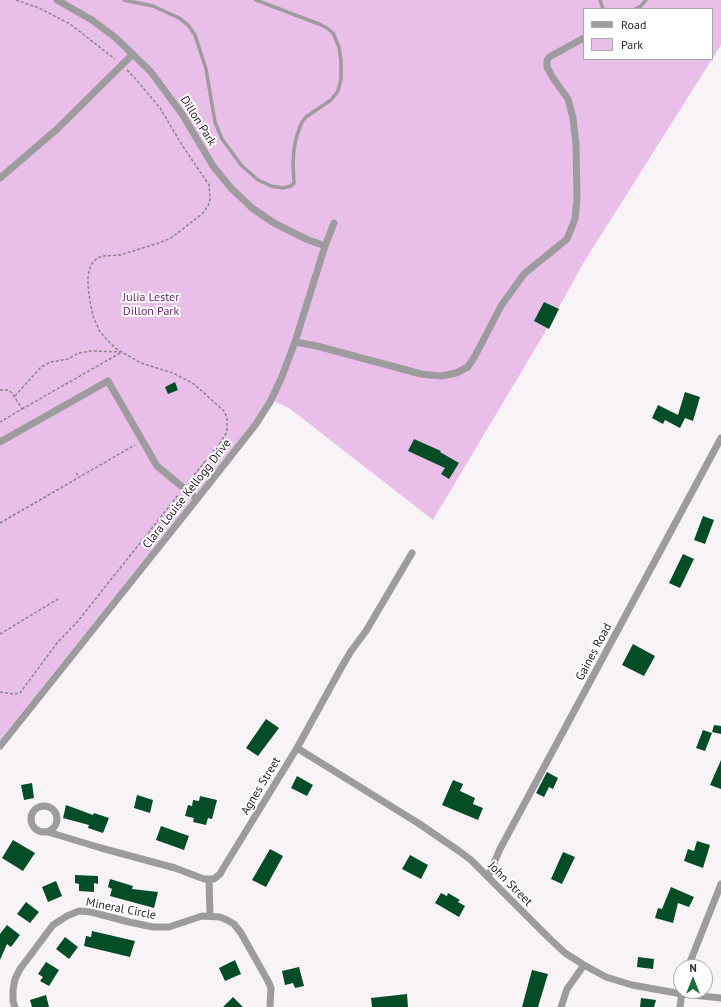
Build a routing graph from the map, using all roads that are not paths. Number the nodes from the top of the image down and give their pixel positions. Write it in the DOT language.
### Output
graph roads {
  1 [pos="57,0"];
  2 [pos="124,0"];
  3 [pos="256,0"];
  4 [pos="646,0"];
  5 [pos="638,8"];
  6 [pos="583,39"];
  7 [pos="133,54"];
  8 [pos="0,178"];
  9 [pos="334,223"];
  10 [pos="325,246"];
  11 [pos="295,342"];
  12 [pos="721,438"];
  13 [pos="0,442"];
  14 [pos="197,499"];
  15 [pos="412,553"];
  16 [pos="0,746"];
  17 [pos="297,748"];
  18 [pos="48,832"];
  19 [pos="488,877"];
  20 [pos="208,879"];
  21 [pos="721,884"];
  22 [pos="210,916"];
  23 [pos="691,959"];
  24 [pos="584,965"];
  25 [pos="673,991"];
  26 [pos="15,1007"];
  27 [pos="270,1007"];
  28 [pos="560,1007"];
  1 -- 7 [label="street, Dillon Park"];
  2 -- 3 [label="lane"];
  4 -- 5 [label="lane"];
  6 -- 11 [label="street"];
  7 -- 8 [label="street"];
  7 -- 10 [label="street, Dillon Park"];
  9 -- 10 [label="street, Clara Louise Kellogg Drive"];
  10 -- 11 [label="street, Clara Louise Kellogg Drive"];
  11 -- 14 [label="street, Clara Louise Kellogg Drive"];
  12 -- 19 [label="street, Gaines Road"];
  13 -- 14 [label="street"];
  14 -- 16 [label="street, Clara Louise Kellogg Drive"];
  15 -- 17 [label="street, Agnes Street"];
  17 -- 19 [label="street, John Street"];
  17 -- 20 [label="street, Agnes Street"];
  18 -- 20 [label="street"];
  19 -- 24 [label="street, John Street"];
  20 -- 22 [label="street"];
  21 -- 23 [label="street"];
  22 -- 26 [label="street, Mineral Circle"];
  22 -- 27 [label="street, Mineral Circle"];
  24 -- 25 [label="street, John Street"];
  24 -- 28 [label="street"];
}
